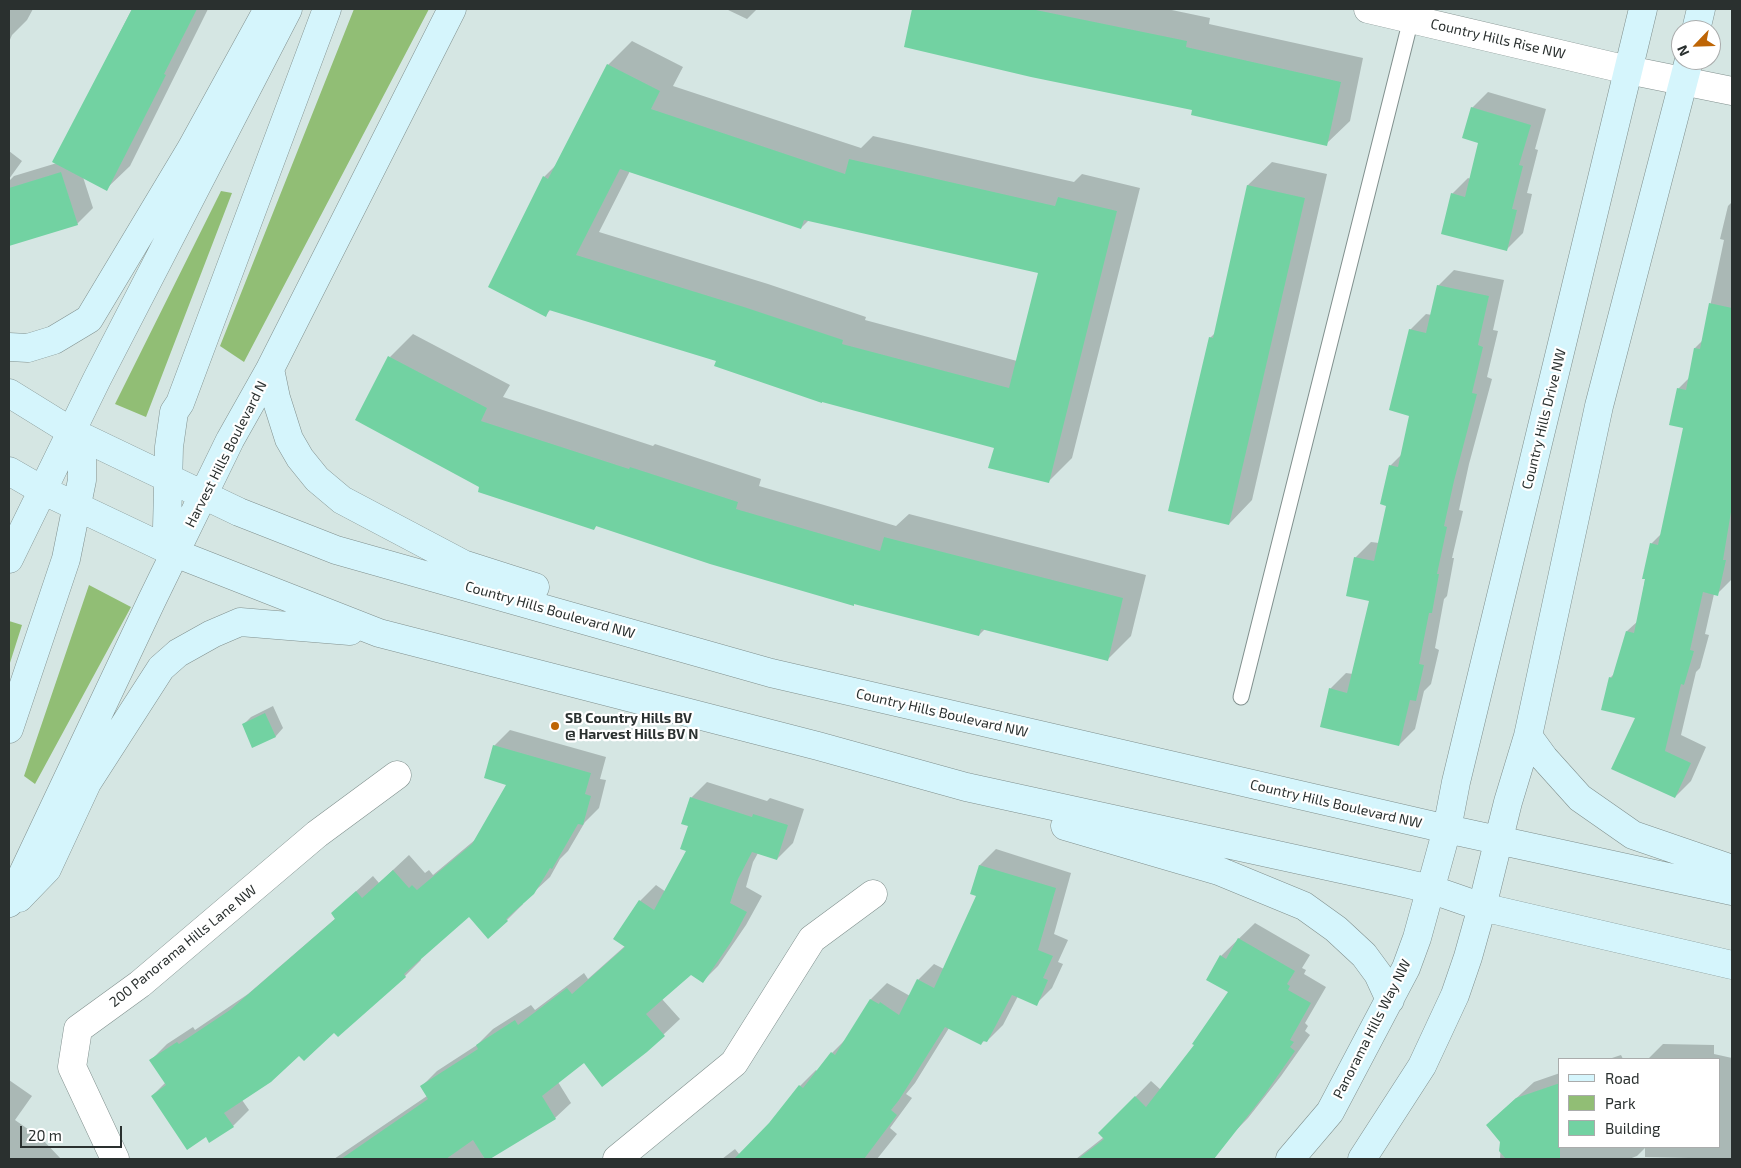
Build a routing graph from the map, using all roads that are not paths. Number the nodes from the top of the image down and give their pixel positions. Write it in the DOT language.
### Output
graph roads {
  1 [pos="268,9"];
  2 [pos="288,9"];
  3 [pos="327,9"];
  4 [pos="452,9"];
  5 [pos="1368,9"];
  6 [pos="1643,9"];
  7 [pos="1411,18"];
  8 [pos="1628,70"];
  9 [pos="1671,70"];
  10 [pos="1687,70"];
  11 [pos="1732,91"];
  12 [pos="9,347"];
  13 [pos="270,369"];
  14 [pos="9,393"];
  15 [pos="72,432"];
  16 [pos="9,471"];
  17 [pos="168,478"];
  18 [pos="42,490"];
  19 [pos="204,494"];
  20 [pos="77,507"];
  21 [pos="175,554"];
  22 [pos="9,559"];
  23 [pos="379,633"];
  24 [pos="722,660"];
  25 [pos="1241,697"];
  26 [pos="9,730"];
  27 [pos="1528,736"];
  28 [pos="397,775"];
  29 [pos="966,787"];
  30 [pos="1447,830"];
  31 [pos="1498,840"];
  32 [pos="1732,869"];
  33 [pos="1430,889"];
  34 [pos="1732,891"];
  35 [pos="873,894"];
  36 [pos="9,903"];
  37 [pos="1482,907"];
  38 [pos="9,908"];
  39 [pos="1732,965"];
  40 [pos="1390,1000"];
  41 [pos="115,1159"];
  42 [pos="617,1159"];
  43 [pos="1290,1159"];
  44 [pos="1362,1159"];
  1 -- 12 [label="main road"];
  2 -- 15 [label="main road"];
  3 -- 17 [label="main road"];
  4 -- 13 [label="main road, Harvest Hills Boulevard N"];
  5 -- 7 [label="street, Country Hills Rise NW"];
  6 -- 8 [label="main road, Country Hills Drive NW"];
  7 -- 8 [label="street, Country Hills Rise NW"];
  7 -- 25 [label="lane"];
  8 -- 9 [label="street, Country Hills Rise NW"];
  8 -- 30 [label="main road, Country Hills Drive NW"];
  10 -- 11 [label="street, Country Hills Rise NW"];
  10 -- 27 [label="main road"];
  13 -- 19 [label="main road, Harvest Hills Boulevard N"];
  13 -- 24 [label="main road"];
  14 -- 15 [label="main road, Country Hills Boulevard NW"];
  15 -- 17 [label="main road, Country Hills Boulevard NW"];
  15 -- 18 [label="main road"];
  15 -- 20 [label="main road"];
  16 -- 18 [label="main road"];
  17 -- 19 [label="main road, Country Hills Boulevard NW"];
  17 -- 21 [label="main road"];
  18 -- 20 [label="main road"];
  18 -- 22 [label="main road"];
  19 -- 21 [label="main road, Harvest Hills Boulevard N"];
  19 -- 24 [label="main road, Country Hills Boulevard NW"];
  20 -- 21 [label="main road"];
  20 -- 26 [label="main road"];
  21 -- 23 [label="main road"];
  21 -- 36 [label="main road, Harvest Hills Boulevard N"];
  23 -- 29 [label="main road"];
  23 -- 38 [label="main road"];
  24 -- 30 [label="main road, Country Hills Boulevard NW"];
  27 -- 31 [label="main road"];
  27 -- 32 [label="main road"];
  28 -- 41 [label="street, 200 Panorama Hills Lane NW"];
  29 -- 33 [label="main road"];
  29 -- 40 [label="main road"];
  30 -- 31 [label="main road, Country Hills Boulevard NW"];
  30 -- 33 [label="main road, Panorama Hills Way NW"];
  31 -- 34 [label="main road, Country Hills Boulevard NW"];
  31 -- 37 [label="main road"];
  33 -- 37 [label="main road"];
  33 -- 40 [label="main road, Panorama Hills Way NW"];
  35 -- 42 [label="street"];
  37 -- 39 [label="main road"];
  37 -- 44 [label="main road"];
  40 -- 43 [label="main road, Panorama Hills Way NW"];
}
